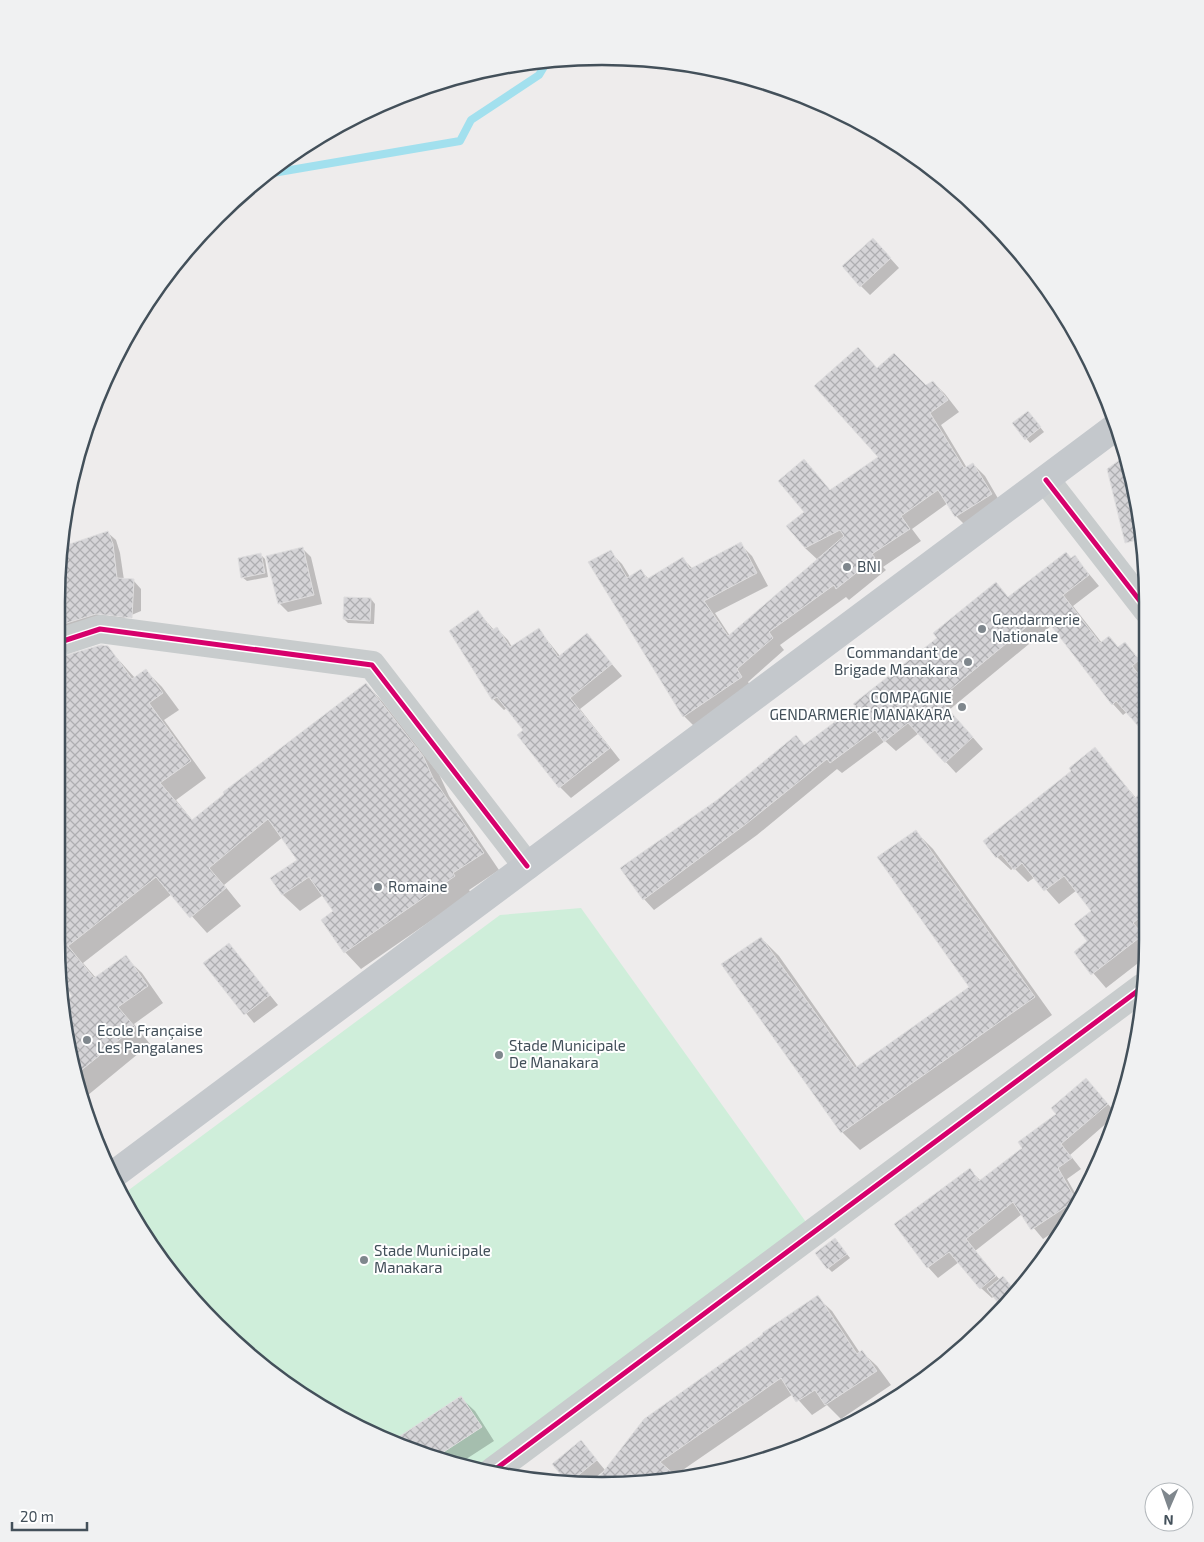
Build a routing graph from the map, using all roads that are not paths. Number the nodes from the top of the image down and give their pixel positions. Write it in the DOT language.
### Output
graph roads {
  1 [pos="1111,430"];
  2 [pos="1046,480"];
  3 [pos="1139,600"];
  4 [pos="65,640"];
  5 [pos="526,866"];
  6 [pos="1136,992"];
  7 [pos="117,1172"];
  8 [pos="498,1467"];
  1 -- 2 [label="main road"];
  2 -- 3 [label="street"];
  2 -- 5 [label="main road"];
  4 -- 5 [label="street"];
  5 -- 7 [label="main road"];
  6 -- 8 [label="street"];
}
